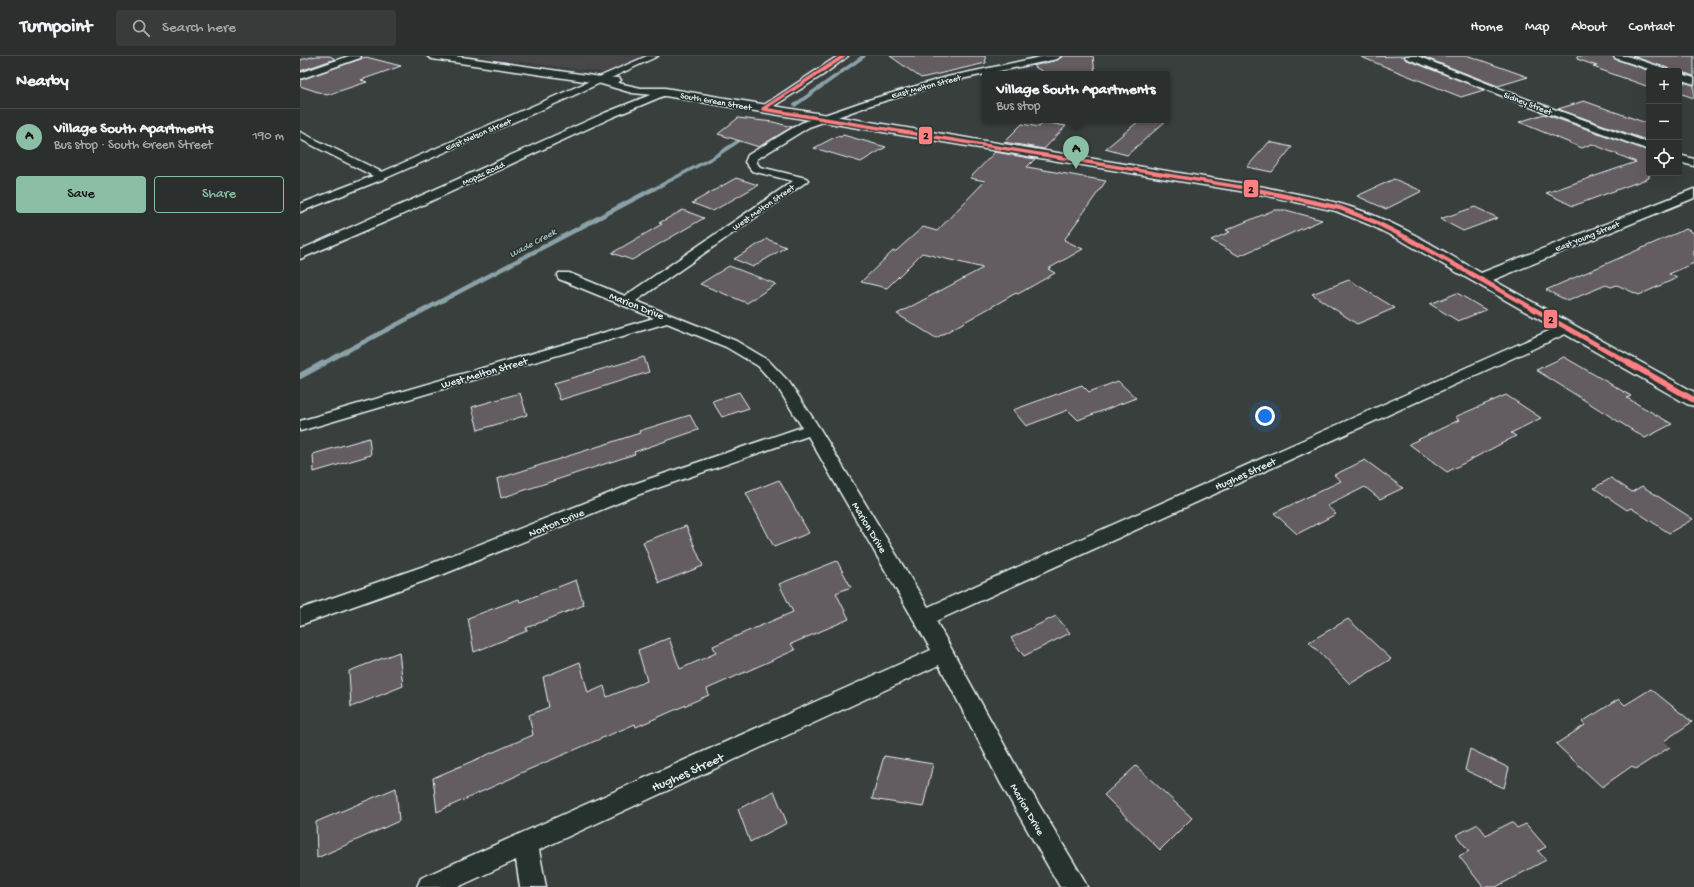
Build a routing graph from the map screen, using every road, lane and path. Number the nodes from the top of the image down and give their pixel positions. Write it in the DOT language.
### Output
graph roads {
  1 [pos="356,56"];
  2 [pos="432,56"];
  3 [pos="654,56"];
  4 [pos="844,56"];
  5 [pos="1057,56"];
  6 [pos="1409,56"];
  7 [pos="1618,56"];
  8 [pos="1655,68"];
  9 [pos="991,71"];
  10 [pos="982,73"];
  11 [pos="300,76"];
  12 [pos="1682,77"];
  13 [pos="601,80"];
  14 [pos="1694,81"];
  15 [pos="665,92"];
  16 [pos="763,109"];
  17 [pos="821,119"];
  18 [pos="300,135"];
  19 [pos="1646,146"];
  20 [pos="1682,159"];
  21 [pos="1694,163"];
  22 [pos="382,176"];
  23 [pos="1694,193"];
  24 [pos="300,208"];
  25 [pos="300,255"];
  26 [pos="564,276"];
  27 [pos="1480,278"];
  28 [pos="627,301"];
  29 [pos="668,318"];
  30 [pos="1567,328"];
  31 [pos="1694,400"];
  32 [pos="300,426"];
  33 [pos="812,429"];
  34 [pos="300,616"];
  35 [pos="924,618"];
  36 [pos="942,654"];
  37 [pos="526,844"];
  38 [pos="430,887"];
  39 [pos="533,887"];
  40 [pos="1074,887"];
  1 -- 11 [label="street"];
  2 -- 13 [label="street, South Green Street"];
  3 -- 13 [label="street, East Nelson Street"];
  4 -- 16 [label="street"];
  5 -- 9 [label="street, East Melton Street"];
  6 -- 19 [label="street, Sidney Street"];
  7 -- 8 [label="street"];
  10 -- 17 [label="street, East Melton Street"];
  12 -- 14 [label="street"];
  13 -- 15 [label="street, South Green Street"];
  13 -- 22 [label="street, East Nelson Street"];
  15 -- 16 [label="street, South Green Street"];
  15 -- 25 [label="street, Mopac Road"];
  16 -- 17 [label="street, South Green Street"];
  17 -- 27 [label="street, South Green Street"];
  17 -- 28 [label="street, West Melton Street"];
  18 -- 22 [label="street"];
  20 -- 21 [label="street"];
  22 -- 24 [label="street, East Nelson Street"];
  23 -- 27 [label="street, East Young Street"];
  26 -- 28 [label="street, Marion Drive"];
  27 -- 30 [label="street, South Green Street"];
  28 -- 29 [label="street, Marion Drive"];
  29 -- 32 [label="street, West Melton Street"];
  29 -- 33 [label="street, Marion Drive"];
  30 -- 31 [label="street, South Green Street"];
  30 -- 35 [label="street, Hughes Street"];
  33 -- 34 [label="street, Norton Drive"];
  33 -- 35 [label="street, Marion Drive"];
  35 -- 36 [label="street, Marion Drive"];
  36 -- 37 [label="street, Hughes Street"];
  36 -- 40 [label="street, Marion Drive"];
  37 -- 38 [label="street, Hughes Street"];
  37 -- 39 [label="street"];
}
